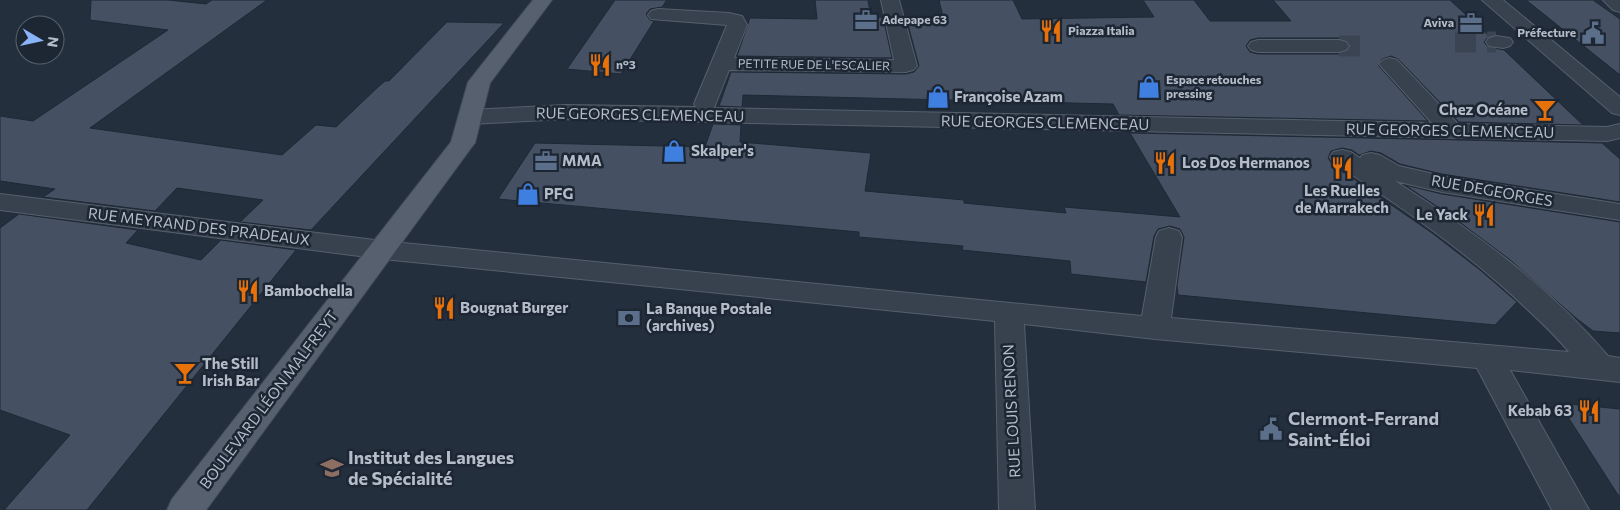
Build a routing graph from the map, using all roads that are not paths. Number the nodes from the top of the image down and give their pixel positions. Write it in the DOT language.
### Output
graph roads {
  1 [pos="543,0"];
  2 [pos="890,0"];
  3 [pos="1491,0"];
  4 [pos="1612,0"];
  5 [pos="1620,6"];
  6 [pos="658,15"];
  7 [pos="1258,46"];
  8 [pos="1339,46"];
  9 [pos="722,64"];
  10 [pos="1390,64"];
  11 [pos="705,104"];
  12 [pos="1620,108"];
  13 [pos="469,117"];
  14 [pos="1451,130"];
  15 [pos="1620,131"];
  16 [pos="5,207"];
  17 [pos="1620,212"];
  18 [pos="1169,237"];
  19 [pos="382,250"];
  20 [pos="1009,312"];
  21 [pos="1155,328"];
  22 [pos="1487,358"];
  23 [pos="1610,369"];
  24 [pos="185,510"];
  25 [pos="1017,510"];
  26 [pos="1571,510"];
  1 -- 13 [label="main road, BOULEVARD LÉON MALFREYT"];
  2 -- 9 [label="street, PETITE RUE DE L'ESCALIER"];
  3 -- 12 [label="street"];
  4 -- 5 [label="street"];
  6 -- 9 [label="street"];
  7 -- 8 [label="street"];
  9 -- 11 [label="street"];
  10 -- 14 [label="street"];
  13 -- 14 [label="street, RUE GEORGES CLEMENCEAU"];
  13 -- 19 [label="main road, BOULEVARD LÉON MALFREYT"];
  14 -- 15 [label="street, RUE GEORGES CLEMENCEAU"];
  16 -- 19 [label="street, RUE MEYRAND DES PRADEAUX"];
  17 -- 23 [label="street, RUE DEGEORGES"];
  18 -- 21 [label="street"];
  19 -- 20 [label="street, RUE MEYRAND DES PRADEAUX"];
  19 -- 24 [label="main road, BOULEVARD LÉON MALFREYT"];
  20 -- 21 [label="street, RUE MEYRAND DES PRADEAUX"];
  20 -- 25 [label="street, RUE LOUIS RENON"];
  21 -- 22 [label="street, RUE MEYRAND DES PRADEAUX"];
  22 -- 23 [label="street, RUE MEYRAND DES PRADEAUX"];
  22 -- 26 [label="street"];
}
